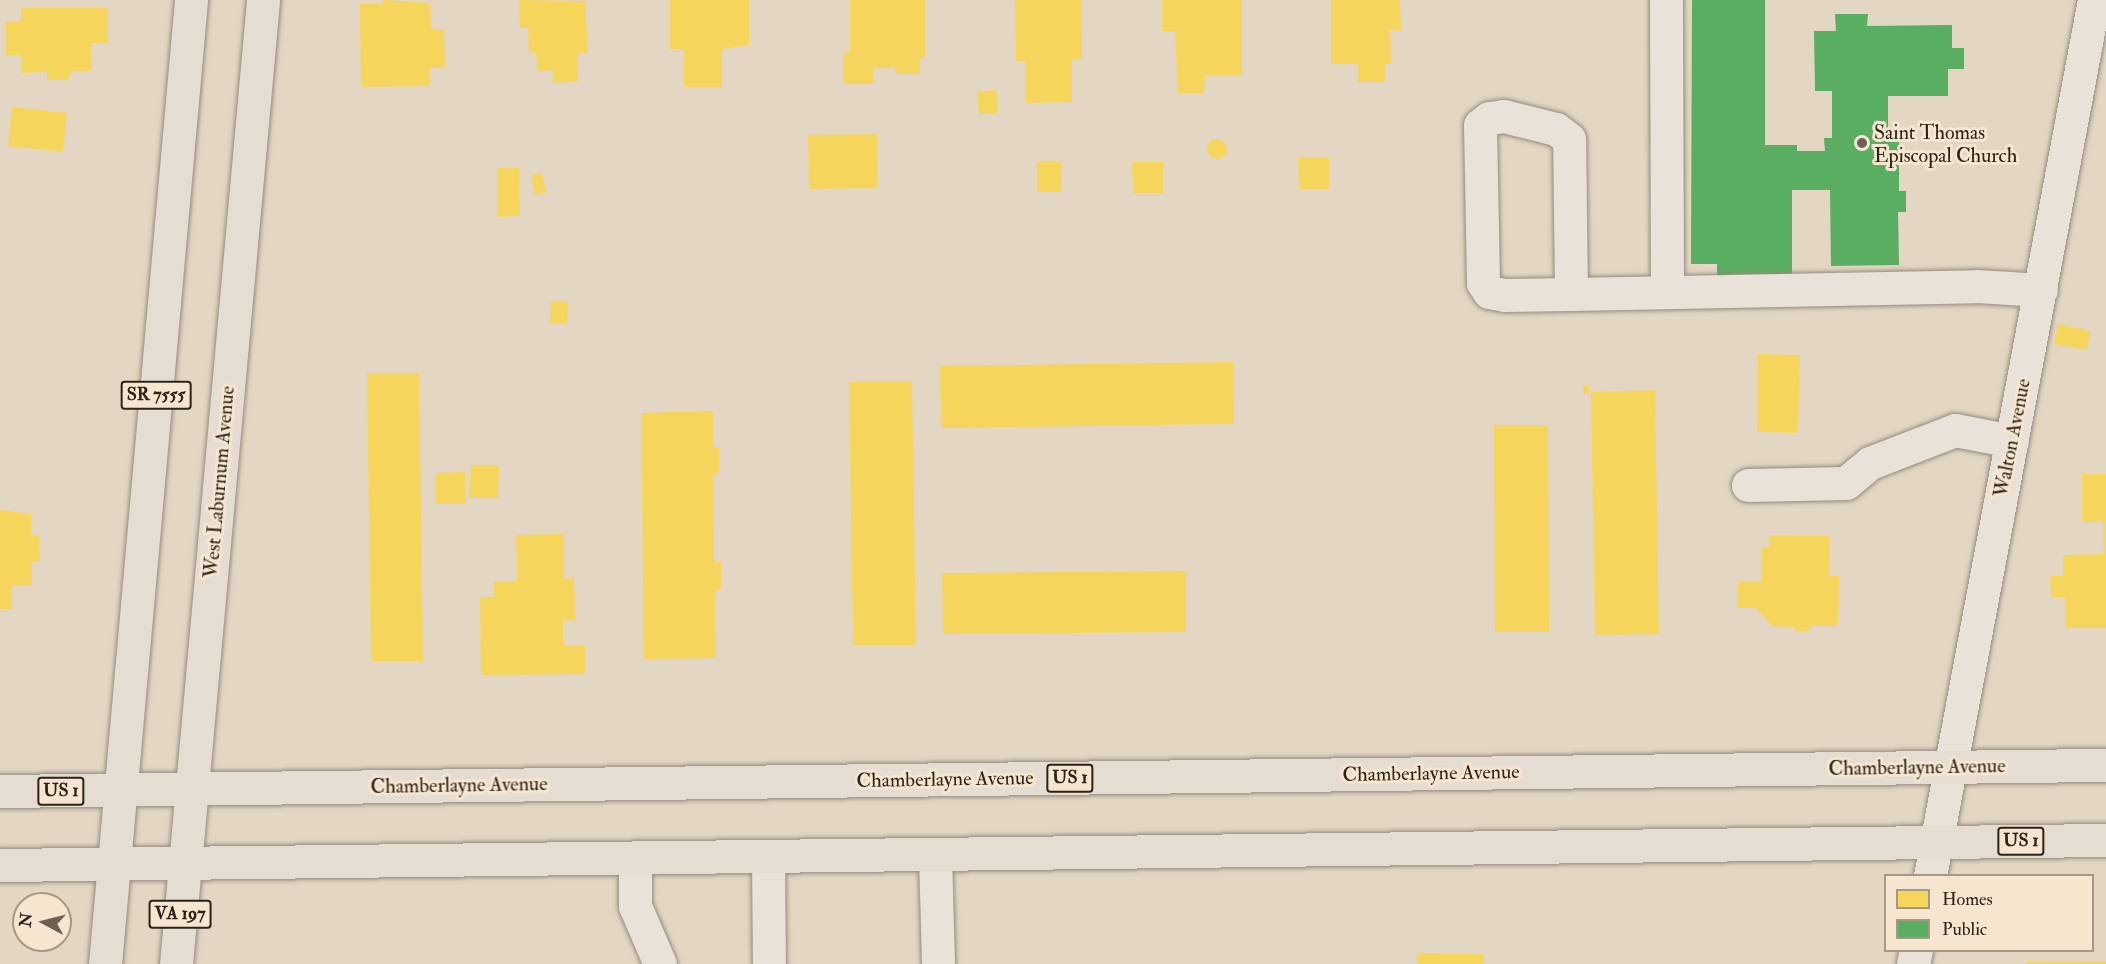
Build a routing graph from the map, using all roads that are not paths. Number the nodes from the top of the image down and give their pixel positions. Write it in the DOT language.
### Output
graph roads {
  1 [pos="191,0"];
  2 [pos="263,0"];
  3 [pos="1666,0"];
  4 [pos="2094,0"];
  5 [pos="2040,290"];
  6 [pos="1667,292"];
  7 [pos="1571,294"];
  8 [pos="2012,441"];
  9 [pos="1748,485"];
  10 [pos="2106,765"];
  11 [pos="1950,766"];
  12 [pos="121,790"];
  13 [pos="190,790"];
  14 [pos="0,791"];
  15 [pos="2106,840"];
  16 [pos="1936,842"];
  17 [pos="935,855"];
  18 [pos="768,857"];
  19 [pos="635,859"];
  20 [pos="184,863"];
  21 [pos="114,864"];
  22 [pos="0,865"];
  23 [pos="1930,874"];
  24 [pos="105,964"];
  25 [pos="176,964"];
  26 [pos="660,964"];
  27 [pos="769,964"];
  28 [pos="938,964"];
  1 -- 12 [label="main road, SR 7555"];
  2 -- 13 [label="main road, West Laburnum Avenue"];
  3 -- 6 [label="street"];
  4 -- 5 [label="street, Walton Avenue"];
  5 -- 6 [label="street"];
  5 -- 8 [label="street, Walton Avenue"];
  6 -- 7 [label="street"];
  7 -- 7 [label="street"];
  8 -- 9 [label="street"];
  8 -- 11 [label="street, Walton Avenue"];
  10 -- 11 [label="main road, Chamberlayne Avenue / US 1"];
  11 -- 13 [label="main road, Chamberlayne Avenue / US 1"];
  11 -- 16 [label="street, Walton Avenue"];
  12 -- 13 [label="main road, Chamberlayne Avenue / US 1"];
  12 -- 14 [label="main road, Chamberlayne Avenue / US 1"];
  12 -- 21 [label="main road"];
  13 -- 20 [label="main road, West Laburnum Avenue / VA 197"];
  15 -- 16 [label="main road, US 1"];
  16 -- 17 [label="main road, US 1"];
  16 -- 23 [label="street, Walton Avenue"];
  17 -- 18 [label="main road, US 1"];
  17 -- 28 [label="street"];
  18 -- 19 [label="main road, US 1"];
  18 -- 27 [label="street"];
  19 -- 20 [label="main road, US 1"];
  19 -- 26 [label="street"];
  20 -- 21 [label="main road, US 1"];
  20 -- 25 [label="main road, West Laburnum Avenue / VA 197"];
  21 -- 22 [label="main road, US 1"];
  21 -- 24 [label="main road"];
}
